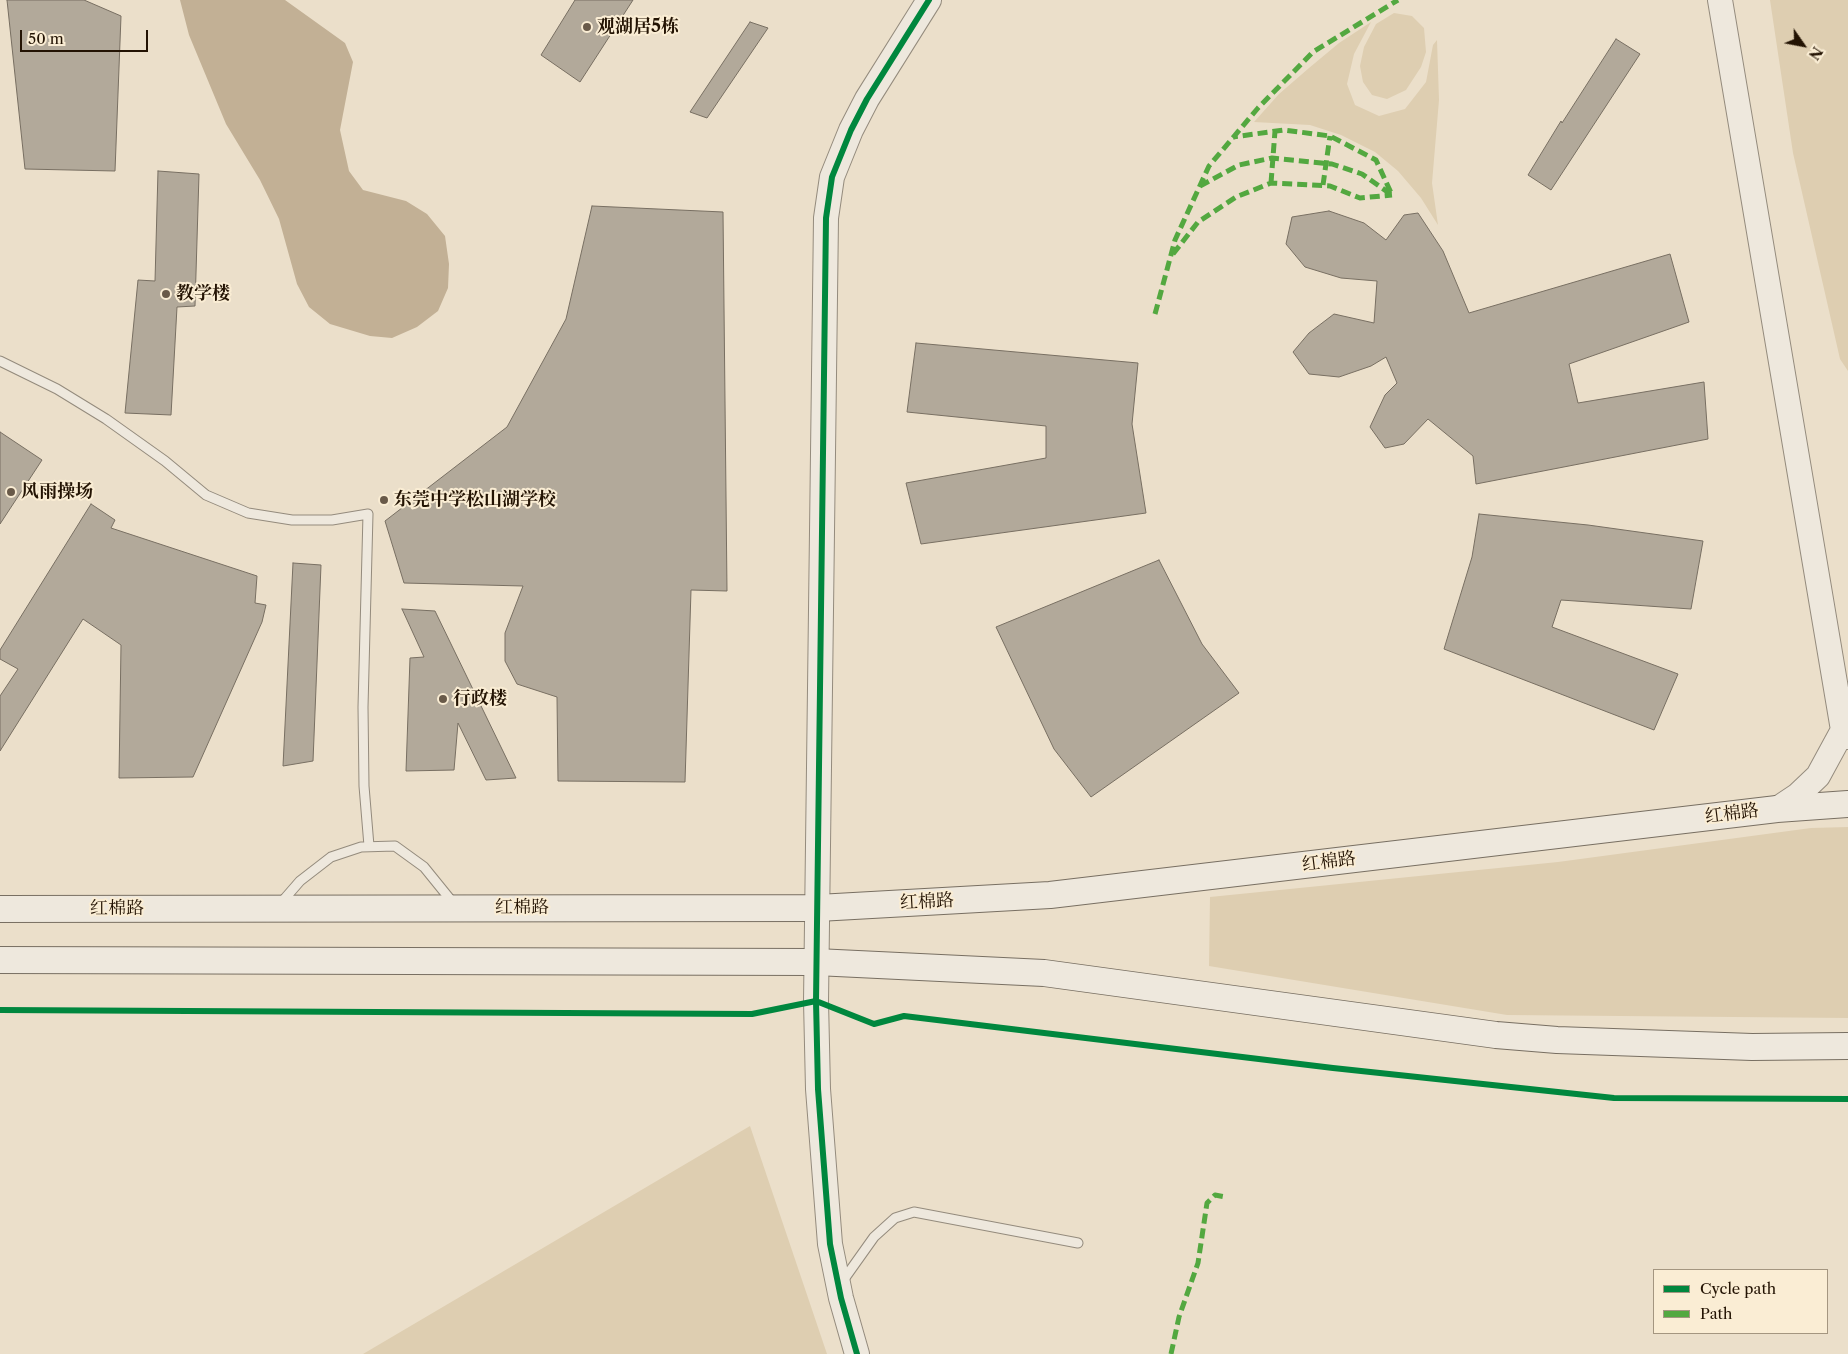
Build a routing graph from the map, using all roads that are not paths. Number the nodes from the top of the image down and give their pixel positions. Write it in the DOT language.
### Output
graph roads {
  1 [pos="929,0"];
  2 [pos="1720,0"];
  3 [pos="0,361"];
  4 [pos="1846,734"];
  5 [pos="1848,804"];
  6 [pos="1777,809"];
  7 [pos="369,846"];
  8 [pos="458,908"];
  9 [pos="818,908"];
  10 [pos="0,909"];
  11 [pos="276,909"];
  12 [pos="0,960"];
  13 [pos="816,962"];
  14 [pos="1848,1046"];
  15 [pos="1078,1243"];
  16 [pos="838,1286"];
  17 [pos="857,1354"];
  1 -- 9 [label="street"];
  2 -- 4 [label="street"];
  3 -- 7 [label="lane"];
  4 -- 6 [label="street"];
  5 -- 6 [label="main road, 红棉路"];
  6 -- 9 [label="main road, 红棉路"];
  7 -- 8 [label="lane"];
  7 -- 11 [label="lane"];
  8 -- 9 [label="main road, 红棉路"];
  8 -- 11 [label="main road, 红棉路"];
  9 -- 13 [label="street"];
  10 -- 11 [label="main road, 红棉路"];
  12 -- 13 [label="main road"];
  13 -- 14 [label="main road"];
  13 -- 16 [label="street"];
  15 -- 16 [label="lane"];
  16 -- 17 [label="street"];
}
